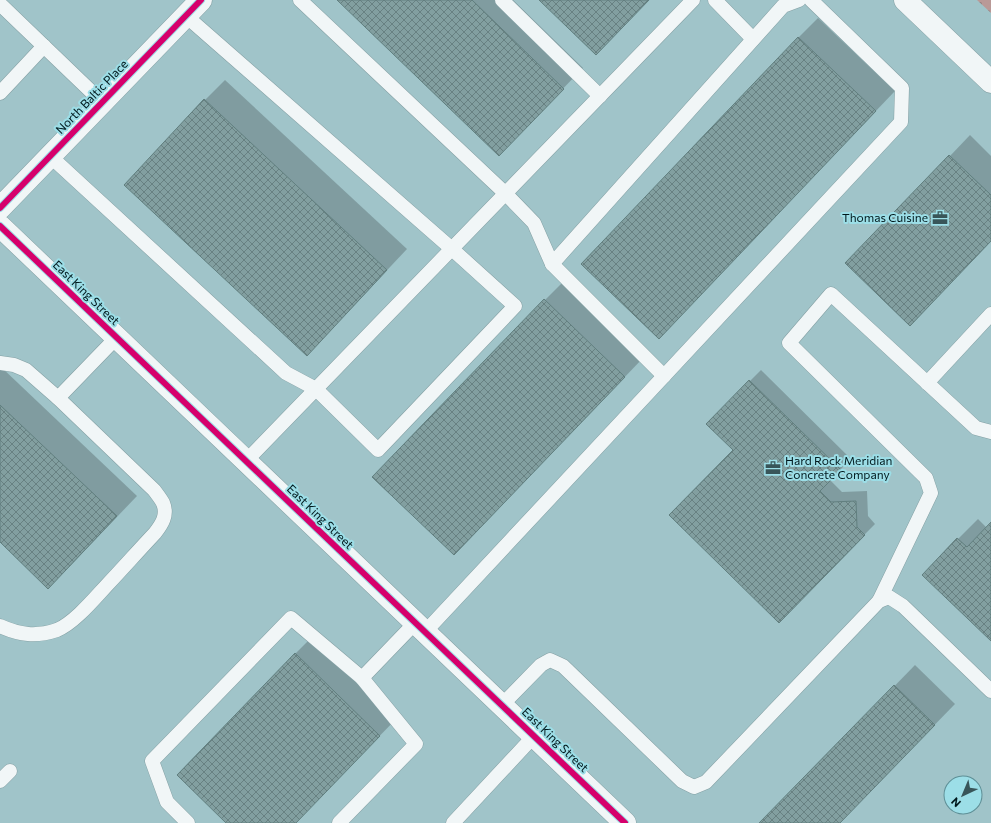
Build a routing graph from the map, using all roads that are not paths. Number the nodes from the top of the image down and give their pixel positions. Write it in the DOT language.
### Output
graph roads {
  1 [pos="201,0"];
  2 [pos="300,0"];
  3 [pos="502,0"];
  4 [pos="693,0"];
  5 [pos="715,0"];
  6 [pos="799,0"];
  7 [pos="811,0"];
  8 [pos="905,0"];
  9 [pos="0,4"];
  10 [pos="186,16"];
  11 [pos="753,40"];
  12 [pos="44,46"];
  13 [pos="991,82"];
  14 [pos="0,93"];
  15 [pos="600,96"];
  16 [pos="102,102"];
  17 [pos="50,156"];
  18 [pos="506,194"];
  19 [pos="0,208"];
  20 [pos="0,226"];
  21 [pos="452,249"];
  22 [pos="552,264"];
  23 [pos="991,314"];
  24 [pos="117,338"];
  25 [pos="0,363"];
  26 [pos="664,376"];
  27 [pos="927,383"];
  28 [pos="316,389"];
  29 [pos="58,398"];
  30 [pos="991,432"];
  31 [pos="246,461"];
  32 [pos="880,601"];
  33 [pos="0,626"];
  34 [pos="420,627"];
  35 [pos="362,678"];
  36 [pos="991,690"];
  37 [pos="502,705"];
  38 [pos="534,736"];
  39 [pos="188,823"];
  40 [pos="339,823"];
  41 [pos="453,823"];
  42 [pos="625,823"];
  1 -- 10 [label="street, North Baltic Place"];
  2 -- 18 [label="lane"];
  3 -- 15 [label="lane"];
  4 -- 15 [label="lane"];
  5 -- 11 [label="lane"];
  6 -- 11 [label="lane"];
  7 -- 26 [label="lane"];
  8 -- 13 [label="street"];
  9 -- 12 [label="lane"];
  10 -- 16 [label="street, North Baltic Place"];
  10 -- 21 [label="lane"];
  11 -- 22 [label="lane"];
  12 -- 14 [label="lane"];
  12 -- 16 [label="lane"];
  15 -- 18 [label="lane"];
  16 -- 17 [label="street, North Baltic Place"];
  17 -- 19 [label="street, North Baltic Place"];
  17 -- 28 [label="lane"];
  18 -- 21 [label="lane"];
  18 -- 22 [label="lane"];
  20 -- 24 [label="street, East King Street"];
  21 -- 28 [label="lane"];
  21 -- 28 [label="lane"];
  22 -- 26 [label="lane"];
  23 -- 27 [label="lane"];
  24 -- 29 [label="lane"];
  24 -- 31 [label="street, East King Street"];
  25 -- 29 [label="lane"];
  26 -- 34 [label="lane"];
  27 -- 30 [label="lane"];
  27 -- 32 [label="lane"];
  28 -- 31 [label="lane"];
  29 -- 33 [label="lane"];
  31 -- 34 [label="street, East King Street"];
  32 -- 36 [label="lane"];
  32 -- 37 [label="lane"];
  34 -- 35 [label="lane"];
  34 -- 37 [label="street, East King Street"];
  35 -- 39 [label="lane"];
  35 -- 40 [label="lane"];
  37 -- 38 [label="street, East King Street"];
  38 -- 41 [label="lane"];
  38 -- 42 [label="street, East King Street"];
}
